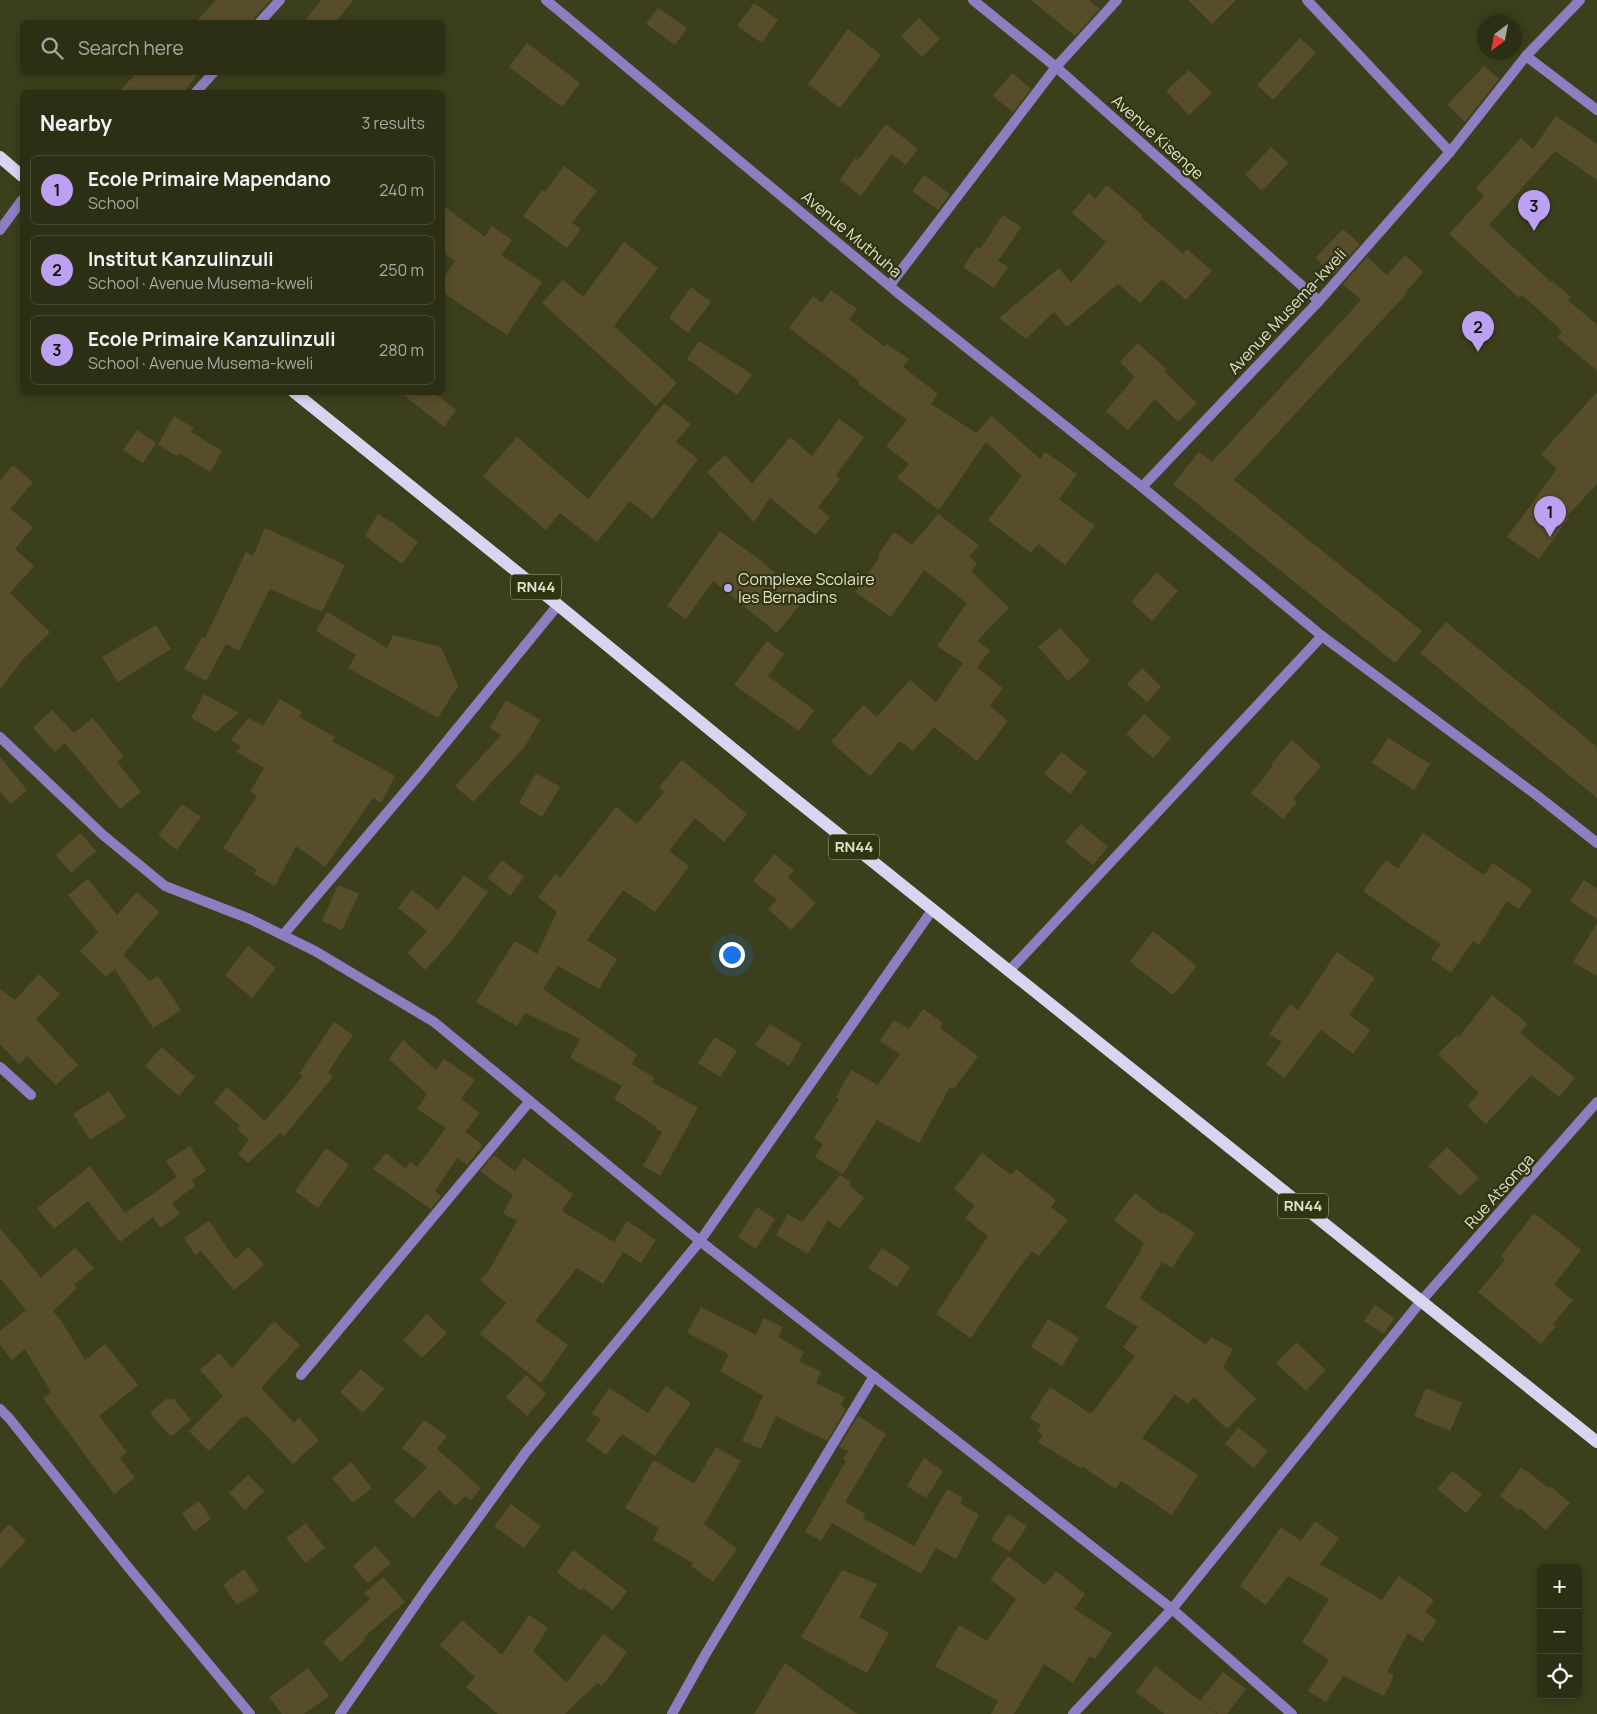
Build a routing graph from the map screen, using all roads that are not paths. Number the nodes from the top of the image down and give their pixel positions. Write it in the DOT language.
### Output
graph roads {
  1 [pos="280,0"];
  2 [pos="546,0"];
  3 [pos="973,0"];
  4 [pos="1117,0"];
  5 [pos="1306,0"];
  6 [pos="1580,0"];
  7 [pos="262,20"];
  8 [pos="1526,56"];
  9 [pos="1056,67"];
  10 [pos="211,75"];
  11 [pos="198,90"];
  12 [pos="1597,110"];
  13 [pos="1450,152"];
  14 [pos="0,157"];
  15 [pos="20,174"];
  16 [pos="20,203"];
  17 [pos="0,230"];
  18 [pos="890,285"];
  19 [pos="1319,301"];
  20 [pos="298,395"];
  21 [pos="1142,487"];
  22 [pos="558,605"];
  23 [pos="1322,636"];
  24 [pos="0,737"];
  25 [pos="1597,843"];
  26 [pos="933,909"];
  27 [pos="282,935"];
  28 [pos="1009,971"];
  29 [pos="0,1067"];
  30 [pos="31,1095"];
  31 [pos="530,1101"];
  32 [pos="1597,1102"];
  33 [pos="700,1241"];
  34 [pos="1422,1300"];
  35 [pos="301,1375"];
  36 [pos="874,1376"];
  37 [pos="0,1409"];
  38 [pos="1597,1442"];
  39 [pos="1172,1609"];
  40 [pos="250,1714"];
  41 [pos="340,1714"];
  42 [pos="672,1714"];
  43 [pos="1073,1714"];
  44 [pos="1292,1714"];
  1 -- 7 [label="street"];
  2 -- 18 [label="street, Avenue Muthuha"];
  3 -- 9 [label="street, Avenue Kisenge"];
  4 -- 9 [label="street"];
  5 -- 13 [label="street"];
  6 -- 8 [label="street, Avenue Musema-kweli"];
  8 -- 12 [label="street"];
  8 -- 13 [label="street, Avenue Musema-kweli"];
  9 -- 18 [label="street"];
  9 -- 19 [label="street, Avenue Kisenge"];
  10 -- 11 [label="street"];
  13 -- 19 [label="street, Avenue Musema-kweli"];
  14 -- 15 [label="main road"];
  16 -- 17 [label="street"];
  18 -- 21 [label="street, Avenue Muthuha"];
  19 -- 21 [label="street, Avenue Musema-kweli"];
  20 -- 22 [label="main road, RN44"];
  21 -- 23 [label="street, Avenue Muthuha"];
  22 -- 26 [label="main road, RN44"];
  22 -- 27 [label="street"];
  23 -- 25 [label="street, Avenue Muthuha"];
  23 -- 28 [label="street"];
  24 -- 27 [label="street"];
  26 -- 28 [label="main road, RN44"];
  26 -- 33 [label="street"];
  27 -- 31 [label="street"];
  28 -- 34 [label="main road, RN44"];
  29 -- 30 [label="street"];
  31 -- 33 [label="street"];
  31 -- 35 [label="street"];
  32 -- 34 [label="street, Rue Atsonga"];
  33 -- 36 [label="street"];
  33 -- 41 [label="street"];
  34 -- 38 [label="main road, RN44"];
  34 -- 39 [label="street, Rue Atsonga"];
  36 -- 39 [label="street"];
  36 -- 42 [label="street"];
  37 -- 40 [label="street"];
  39 -- 43 [label="street, Rue Atsonga"];
  39 -- 44 [label="street"];
}
